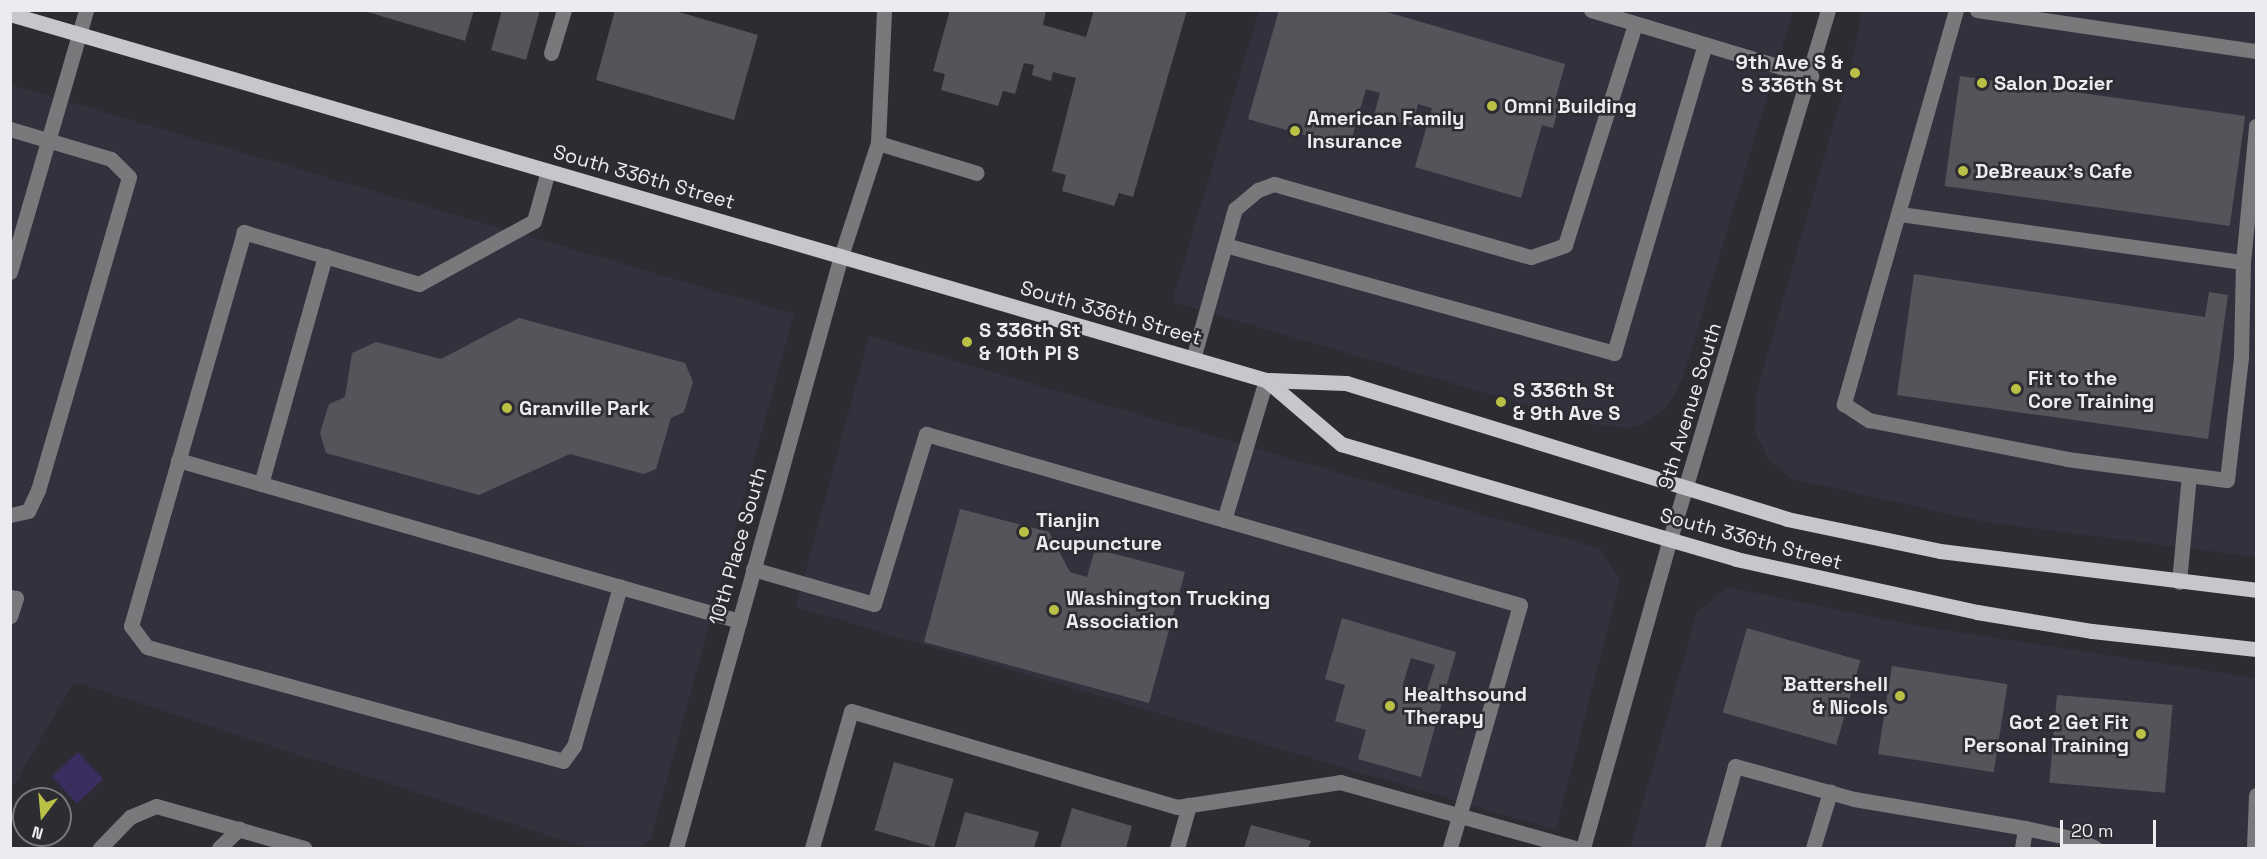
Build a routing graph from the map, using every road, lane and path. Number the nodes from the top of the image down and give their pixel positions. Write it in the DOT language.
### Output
graph roads {
  1 [pos="87,10"];
  2 [pos="564,10"];
  3 [pos="884,10"];
  4 [pos="1591,10"];
  5 [pos="1828,10"];
  6 [pos="1956,10"];
  7 [pos="1977,10"];
  8 [pos="10,14"];
  9 [pos="1635,24"];
  10 [pos="80,34"];
  11 [pos="1705,44"];
  12 [pos="2256,51"];
  13 [pos="551,53"];
  14 [pos="1811,76"];
  15 [pos="2256,126"];
  16 [pos="10,129"];
  17 [pos="49,140"];
  18 [pos="878,143"];
  19 [pos="548,171"];
  20 [pos="977,173"];
  21 [pos="1900,214"];
  22 [pos="1225,245"];
  23 [pos="325,256"];
  24 [pos="841,256"];
  25 [pos="2243,262"];
  26 [pos="11,266"];
  27 [pos="1193,359"];
  28 [pos="1266,380"];
  29 [pos="178,460"];
  30 [pos="2189,475"];
  31 [pos="261,484"];
  32 [pos="1688,486"];
  33 [pos="10,515"];
  34 [pos="1224,520"];
  35 [pos="1670,539"];
  36 [pos="753,569"];
  37 [pos="2179,582"];
  38 [pos="620,588"];
  39 [pos="2256,590"];
  40 [pos="10,597"];
  41 [pos="10,616"];
  42 [pos="739,621"];
  43 [pos="2256,649"];
  44 [pos="1830,792"];
  45 [pos="2256,795"];
  46 [pos="1189,805"];
  47 [pos="1459,816"];
  48 [pos="2025,828"];
  49 [pos="239,829"];
  50 [pos="100,849"];
  51 [pos="219,849"];
  52 [pos="304,849"];
  53 [pos="676,849"];
  54 [pos="812,849"];
  55 [pos="1177,849"];
  56 [pos="1450,849"];
  57 [pos="1575,849"];
  58 [pos="1583,849"];
  59 [pos="1712,849"];
  60 [pos="1813,849"];
  61 [pos="2022,849"];
  62 [pos="2096,849"];
  63 [pos="2254,849"];
  1 -- 10 [label="street"];
  2 -- 13 [label="street"];
  3 -- 18 [label="street, 10th Place South"];
  4 -- 9 [label="street"];
  5 -- 14 [label="street, 9th Avenue South"];
  6 -- 21 [label="street"];
  7 -- 12 [label="street"];
  8 -- 10 [label="main road, South 336th Street"];
  9 -- 11 [label="street"];
  9 -- 22 [label="street"];
  10 -- 17 [label="street"];
  10 -- 19 [label="main road, South 336th Street"];
  11 -- 14 [label="street"];
  11 -- 22 [label="street"];
  14 -- 32 [label="street, 9th Avenue South"];
  15 -- 25 [label="street"];
  16 -- 17 [label="street"];
  17 -- 26 [label="street"];
  17 -- 33 [label="street"];
  18 -- 20 [label="street"];
  18 -- 24 [label="street, 10th Place South"];
  19 -- 23 [label="street"];
  19 -- 24 [label="main road, South 336th Street"];
  21 -- 25 [label="street"];
  21 -- 30 [label="street"];
  22 -- 27 [label="street"];
  23 -- 29 [label="street"];
  23 -- 31 [label="street"];
  24 -- 27 [label="main road, South 336th Street"];
  24 -- 36 [label="street, 10th Place South"];
  25 -- 30 [label="street"];
  27 -- 28 [label="main road, South 336th Street"];
  28 -- 32 [label="main road, South 336th Street"];
  28 -- 34 [label="street"];
  28 -- 35 [label="main road, South 336th Street"];
  29 -- 31 [label="street"];
  29 -- 38 [label="street"];
  30 -- 37 [label="street"];
  31 -- 38 [label="street"];
  32 -- 35 [label="street, 9th Avenue South"];
  32 -- 37 [label="main road, South 336th Street"];
  34 -- 36 [label="street"];
  34 -- 47 [label="street"];
  35 -- 43 [label="main road, South 336th Street"];
  35 -- 58 [label="street, 9th Avenue South"];
  36 -- 42 [label="street, 10th Place South"];
  37 -- 39 [label="main road, South 336th Street"];
  38 -- 42 [label="street"];
  40 -- 41 [label="street"];
  42 -- 53 [label="street, 10th Place South"];
  44 -- 48 [label="street"];
  44 -- 59 [label="street"];
  44 -- 60 [label="street"];
  45 -- 63 [label="street"];
  46 -- 47 [label="street"];
  46 -- 54 [label="street"];
  46 -- 55 [label="street"];
  47 -- 56 [label="street"];
  47 -- 57 [label="street"];
  48 -- 61 [label="street"];
  48 -- 62 [label="street"];
  49 -- 50 [label="street"];
  49 -- 51 [label="street"];
  49 -- 52 [label="street"];
}
